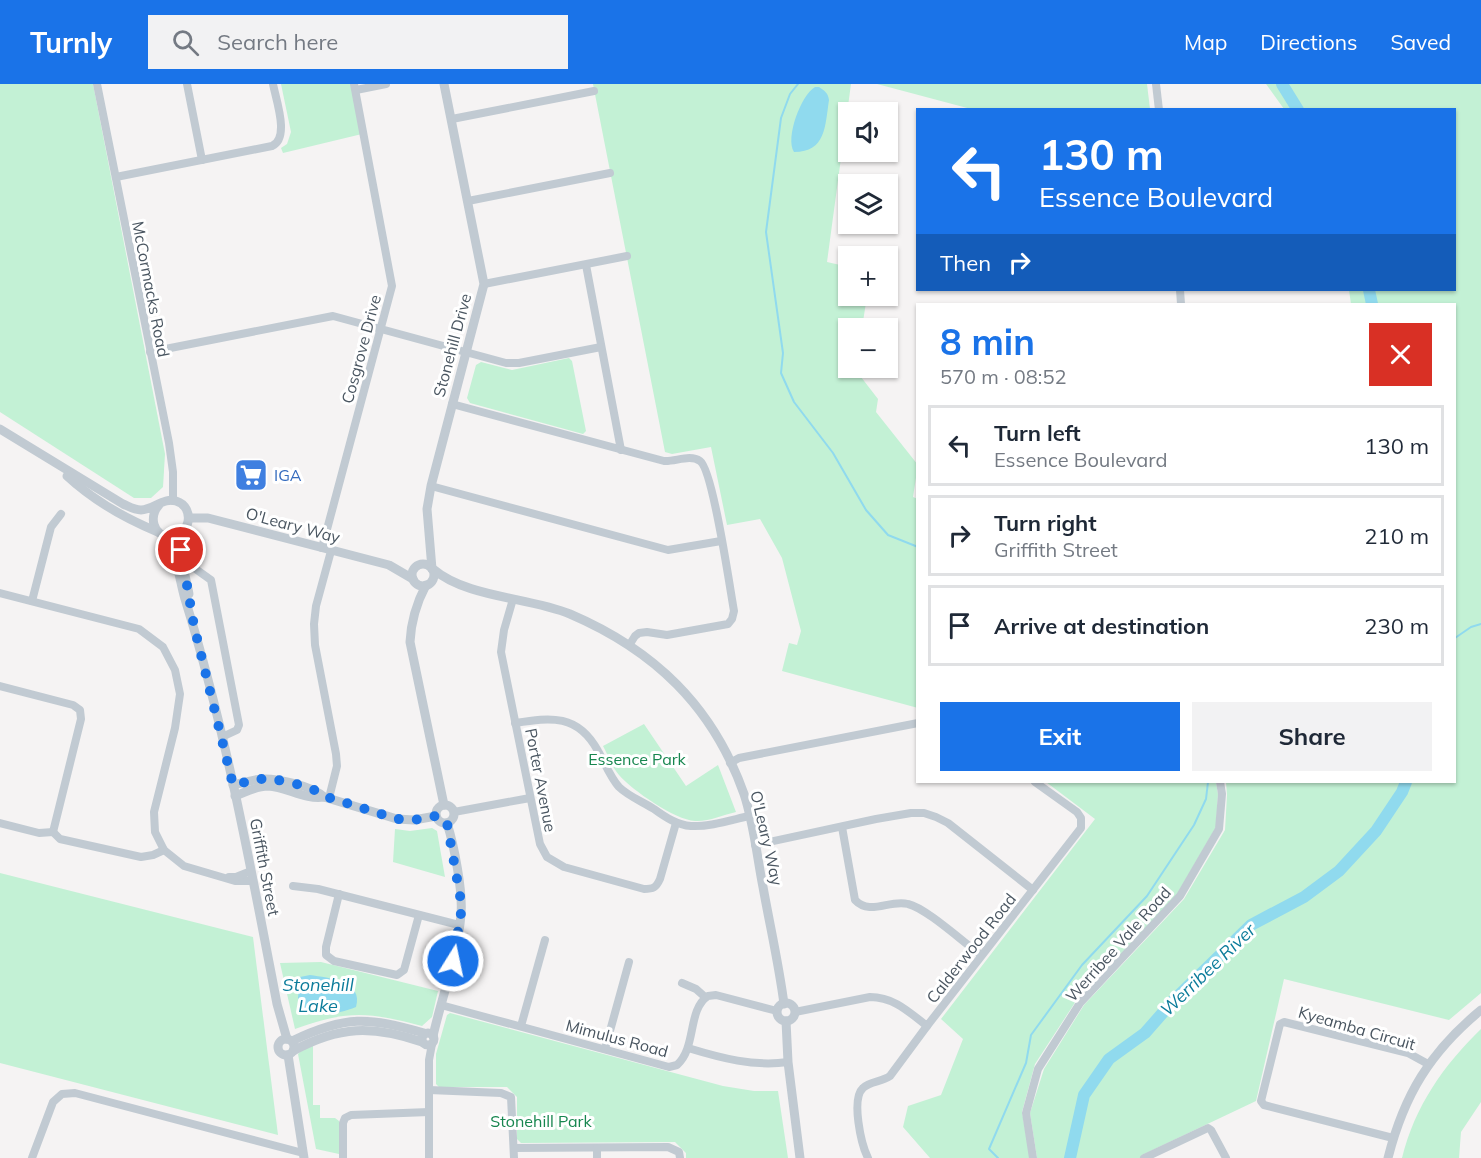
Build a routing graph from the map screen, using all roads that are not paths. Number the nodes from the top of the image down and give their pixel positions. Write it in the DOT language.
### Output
graph roads {
  1 [pos="97,84"];
  2 [pos="187,84"];
  3 [pos="273,84"];
  4 [pos="386,84"];
  5 [pos="444,84"];
  6 [pos="1156,84"];
  7 [pos="355,87"];
  8 [pos="594,90"];
  9 [pos="1159,108"];
  10 [pos="452,119"];
  11 [pos="202,160"];
  12 [pos="610,173"];
  13 [pos="116,177"];
  14 [pos="468,201"];
  15 [pos="627,256"];
  16 [pos="586,265"];
  17 [pos="484,284"];
  18 [pos="381,329"];
  19 [pos="601,347"];
  20 [pos="150,352"];
  21 [pos="466,353"];
  22 [pos="452,404"];
  23 [pos="0,429"];
  24 [pos="621,450"];
  25 [pos="52,462"];
  26 [pos="431,486"];
  27 [pos="173,501"];
  28 [pos="159,505"];
  29 [pos="60,514"];
  30 [pos="189,518"];
  31 [pos="185,529"];
  32 [pos="161,533"];
  33 [pos="721,541"];
  34 [pos="430,542"];
  35 [pos="327,549"];
  36 [pos="183,560"];
  37 [pos="389,565"];
  38 [pos="419,565"];
  39 [pos="432,569"];
  40 [pos="414,580"];
  41 [pos="427,585"];
  42 [pos="462,585"];
  43 [pos="0,593"];
  44 [pos="513,599"];
  45 [pos="32,601"];
  46 [pos="415,609"];
  47 [pos="194,626"];
  48 [pos="630,644"];
  49 [pos="0,686"];
  50 [pos="515,723"];
  51 [pos="916,723"];
  52 [pos="222,737"];
  53 [pos="730,763"];
  54 [pos="1036,783"];
  55 [pos="1220,783"];
  56 [pos="233,785"];
  57 [pos="236,796"];
  58 [pos="326,797"];
  59 [pos="530,798"];
  60 [pos="444,805"];
  61 [pos="454,812"];
  62 [pos="436,816"];
  63 [pos="749,816"];
  64 [pos="0,823"];
  65 [pos="447,823"];
  66 [pos="676,823"];
  67 [pos="842,827"];
  68 [pos="53,831"];
  69 [pos="755,845"];
  70 [pos="164,850"];
  71 [pos="252,876"];
  72 [pos="293,886"];
  73 [pos="1034,890"];
  74 [pos="339,894"];
  75 [pos="418,915"];
  76 [pos="459,926"];
  77 [pos="545,940"];
  78 [pos="981,956"];
  79 [pos="629,962"];
  80 [pos="682,983"];
  81 [pos="705,998"];
  82 [pos="441,1005"];
  83 [pos="780,1007"];
  84 [pos="1481,1010"];
  85 [pos="795,1012"];
  86 [pos="786,1021"];
  87 [pos="521,1026"];
  88 [pos="927,1026"];
  89 [pos="427,1039"];
  90 [pos="287,1047"];
  91 [pos="688,1048"];
  92 [pos="605,1050"];
  93 [pos="788,1062"];
  94 [pos="1428,1064"];
  95 [pos="429,1090"];
  96 [pos="429,1112"];
  97 [pos="1393,1138"];
  98 [pos="514,1148"];
  99 [pos="597,1148"];
  100 [pos="304,1156"];
  101 [pos="32,1158"];
  102 [pos="344,1158"];
  103 [pos="429,1158"];
  104 [pos="514,1158"];
  105 [pos="597,1158"];
  106 [pos="680,1158"];
  107 [pos="800,1158"];
  108 [pos="868,1158"];
  109 [pos="1033,1158"];
  110 [pos="1144,1158"];
  111 [pos="1226,1158"];
  112 [pos="1388,1158"];
  1 -- 13 [label="street, McCormacks Road"];
  2 -- 11 [label="street"];
  3 -- 11 [label="street"];
  4 -- 7 [label="street"];
  5 -- 10 [label="street, Stonehill Drive"];
  6 -- 9 [label="street"];
  7 -- 18 [label="street, Cosgrove Drive"];
  8 -- 10 [label="street"];
  10 -- 14 [label="street, Stonehill Drive"];
  11 -- 13 [label="street"];
  12 -- 14 [label="street"];
  13 -- 20 [label="street, McCormacks Road"];
  14 -- 17 [label="street, Stonehill Drive"];
  15 -- 16 [label="street"];
  16 -- 17 [label="street"];
  16 -- 19 [label="street"];
  17 -- 21 [label="street, Stonehill Drive"];
  18 -- 20 [label="street"];
  18 -- 21 [label="street"];
  18 -- 35 [label="street, Cosgrove Drive"];
  19 -- 21 [label="street"];
  19 -- 24 [label="street"];
  20 -- 27 [label="street, McCormacks Road"];
  21 -- 22 [label="street, Stonehill Drive"];
  22 -- 24 [label="street"];
  22 -- 26 [label="street, Stonehill Drive"];
  23 -- 25 [label="street"];
  24 -- 33 [label="street"];
  25 -- 28 [label="street"];
  25 -- 32 [label="street"];
  26 -- 33 [label="street"];
  26 -- 34 [label="street, Stonehill Drive"];
  27 -- 28 [label="street"];
  27 -- 30 [label="street"];
  28 -- 32 [label="street"];
  29 -- 45 [label="street"];
  30 -- 31 [label="street"];
  30 -- 35 [label="street, O'Leary Way"];
  31 -- 32 [label="street"];
  31 -- 36 [label="street, Griffith Street"];
  32 -- 47 [label="street, Griffith Street"];
  33 -- 48 [label="street"];
  34 -- 38 [label="street"];
  34 -- 39 [label="street, Stonehill Drive"];
  35 -- 37 [label="street, O'Leary Way"];
  35 -- 58 [label="street, Cosgrove Drive"];
  36 -- 47 [label="street, Griffith Street"];
  36 -- 52 [label="street"];
  37 -- 38 [label="street"];
  37 -- 40 [label="street"];
  38 -- 39 [label="street"];
  38 -- 40 [label="street"];
  39 -- 41 [label="street"];
  39 -- 42 [label="street"];
  40 -- 41 [label="street"];
  40 -- 46 [label="street"];
  41 -- 42 [label="street"];
  41 -- 46 [label="street"];
  42 -- 44 [label="street, O'Leary Way"];
  43 -- 45 [label="street"];
  44 -- 48 [label="street, O'Leary Way"];
  44 -- 50 [label="street, Porter Avenue"];
  45 -- 70 [label="street"];
  46 -- 60 [label="street"];
  47 -- 52 [label="street, Griffith Street"];
  48 -- 53 [label="street, O'Leary Way"];
  49 -- 68 [label="street"];
  50 -- 59 [label="street, Porter Avenue"];
  50 -- 66 [label="street"];
  51 -- 53 [label="street"];
  52 -- 56 [label="street, Griffith Street"];
  53 -- 63 [label="street, O'Leary Way"];
  54 -- 73 [label="street, Calderwood Road"];
  55 -- 109 [label="street, Werribee Vale Road"];
  56 -- 57 [label="street, Griffith Street"];
  56 -- 58 [label="street"];
  57 -- 58 [label="street"];
  57 -- 71 [label="street, Griffith Street"];
  58 -- 62 [label="street"];
  59 -- 61 [label="street"];
  59 -- 66 [label="street, Porter Avenue"];
  60 -- 61 [label="street"];
  60 -- 62 [label="street"];
  61 -- 65 [label="street"];
  62 -- 65 [label="street"];
  63 -- 66 [label="street"];
  63 -- 69 [label="street, O'Leary Way"];
  64 -- 68 [label="street"];
  65 -- 76 [label="street"];
  67 -- 69 [label="street"];
  67 -- 73 [label="street"];
  67 -- 78 [label="street"];
  68 -- 70 [label="street"];
  69 -- 83 [label="street, O'Leary Way"];
  70 -- 71 [label="street"];
  71 -- 90 [label="street, Griffith Street"];
  72 -- 74 [label="street"];
  73 -- 78 [label="street, Calderwood Road"];
  74 -- 75 [label="street"];
  74 -- 75 [label="street"];
  75 -- 76 [label="street"];
  76 -- 82 [label="street"];
  77 -- 87 [label="street"];
  78 -- 88 [label="street, Calderwood Road"];
  79 -- 92 [label="street"];
  80 -- 81 [label="street"];
  81 -- 83 [label="street"];
  81 -- 91 [label="street, Mimulus Road"];
  82 -- 87 [label="street, Mimulus Road"];
  82 -- 89 [label="street"];
  83 -- 85 [label="street"];
  83 -- 86 [label="street"];
  84 -- 94 [label="street"];
  85 -- 86 [label="street"];
  85 -- 88 [label="street, Calderwood Road"];
  86 -- 93 [label="street"];
  87 -- 92 [label="street, Mimulus Road"];
  88 -- 108 [label="street"];
  89 -- 90 [label="street"];
  89 -- 95 [label="street"];
  90 -- 100 [label="street, Griffith Street"];
  91 -- 92 [label="street, Mimulus Road"];
  91 -- 93 [label="street"];
  93 -- 107 [label="street"];
  94 -- 97 [label="street"];
  94 -- 97 [label="street, Kyeamba Circuit"];
  95 -- 96 [label="street"];
  95 -- 98 [label="street"];
  96 -- 102 [label="street"];
  96 -- 103 [label="street"];
  97 -- 112 [label="street"];
  98 -- 99 [label="street"];
  98 -- 104 [label="street"];
  99 -- 105 [label="street"];
  99 -- 106 [label="street"];
  100 -- 101 [label="street"];
  110 -- 111 [label="street"];
}
